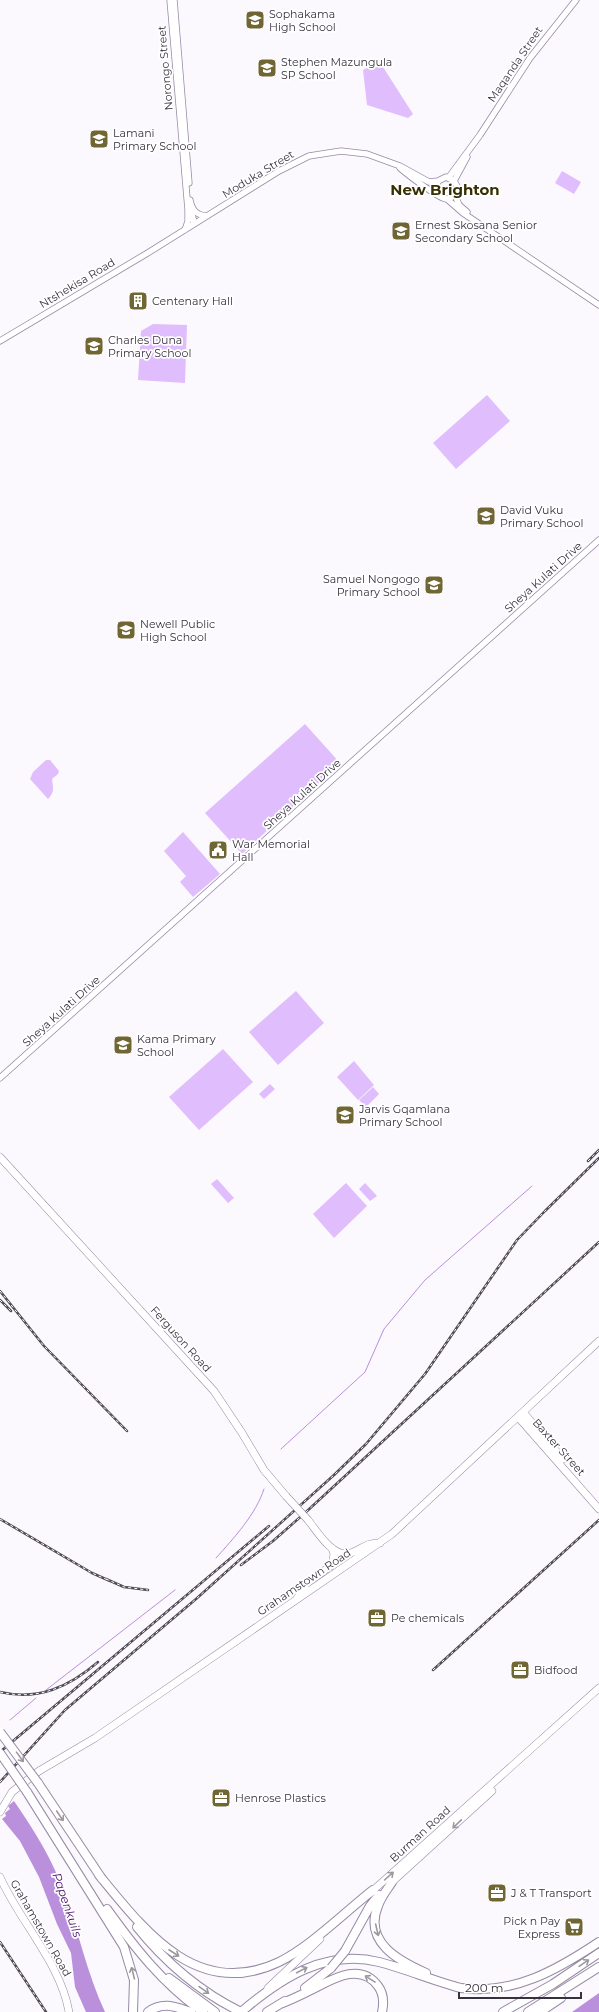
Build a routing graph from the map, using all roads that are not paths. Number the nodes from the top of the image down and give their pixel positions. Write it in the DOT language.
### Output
graph roads {
  1 [pos="170,0"];
  2 [pos="174,0"];
  3 [pos="576,0"];
  4 [pos="393,163"];
  5 [pos="452,179"];
  6 [pos="438,181"];
  7 [pos="438,195"];
  8 [pos="455,195"];
  9 [pos="447,199"];
  10 [pos="191,208"];
  11 [pos="207,216"];
  12 [pos="478,222"];
  13 [pos="194,224"];
  14 [pos="184,230"];
  15 [pos="164,242"];
  16 [pos="599,305"];
  17 [pos="0,341"];
  18 [pos="599,540"];
  19 [pos="0,1078"];
  20 [pos="0,1157"];
  21 [pos="599,1341"];
  22 [pos="520,1415"];
  23 [pos="591,1497"];
  24 [pos="599,1502"];
  25 [pos="599,1509"];
  26 [pos="380,1543"];
  27 [pos="332,1548"];
  28 [pos="295,1602"];
  29 [pos="599,1688"];
  30 [pos="599,1694"];
  31 [pos="0,1732"];
  32 [pos="0,1753"];
  33 [pos="0,1758"];
  34 [pos="15,1774"];
  35 [pos="0,1812"];
  36 [pos="52,1830"];
  37 [pos="99,1875"];
  38 [pos="0,1878"];
  39 [pos="392,1882"];
  40 [pos="373,1890"];
  41 [pos="599,1942"];
  42 [pos="136,1947"];
  43 [pos="599,1953"];
  44 [pos="599,1969"];
  45 [pos="474,1990"];
  46 [pos="258,1998"];
  47 [pos="280,2004"];
  48 [pos="268,2011"];
  49 [pos="69,2012"];
  50 [pos="134,2012"];
  51 [pos="148,2012"];
  52 [pos="191,2012"];
  53 [pos="203,2012"];
  54 [pos="215,2012"];
  55 [pos="241,2012"];
  56 [pos="382,2012"];
  57 [pos="503,2012"];
  58 [pos="528,2012"];
  59 [pos="540,2012"];
  1 -- 14 [label="street, Norongo Street"];
  2 -- 10 [label="street, Norongo Street"];
  3 -- 5 [label="street, Maqanda Street"];
  4 -- 6 [label="street, Moduka Street"];
  4 -- 7 [label="street, Moduka Street"];
  4 -- 11 [label="street, Moduka Street"];
  5 -- 6 [label="street"];
  5 -- 8 [label="street"];
  6 -- 7 [label="street"];
  7 -- 9 [label="street"];
  8 -- 9 [label="street"];
  8 -- 12 [label="street"];
  9 -- 12 [label="street"];
  10 -- 11 [label="street"];
  10 -- 13 [label="street, Norongo Street"];
  11 -- 13 [label="street, Moduka Street"];
  12 -- 16 [label="street"];
  13 -- 14 [label="street, Moduka Street"];
  14 -- 15 [label="street, Moduka Street"];
  15 -- 17 [label="street, Ntshekisa Road"];
  18 -- 19 [label="street, Sheya Kulati Drive"];
  20 -- 27 [label="main road, Ferguson Road, bridge"];
  21 -- 22 [label="main road, Grahamstown Road"];
  22 -- 23 [label="main road, Baxter Street"];
  22 -- 26 [label="main road, Grahamstown Road"];
  23 -- 24 [label="main road, Baxter Street"];
  23 -- 25 [label="main road, Baxter Street"];
  26 -- 27 [label="main road"];
  26 -- 28 [label="main road, Grahamstown Road"];
  27 -- 28 [label="main road"];
  28 -- 35 [label="main road, Grahamstown Road"];
  40 -- 29 [label="main road, Burman Road, one-way"];
  30 -- 39 [label="main road, Burman Road, one-way"];
  31 -- 37 [label="highway, one-way, bridge"];
  32 -- 34 [label="highway, bridge"];
  33 -- 34 [label="highway, bridge"];
  34 -- 36 [label="highway, bridge"];
  36 -- 42 [label="highway"];
  50 -- 36 [label="highway, one-way"];
  37 -- 40 [label="highway, one-way"];
  37 -- 55 [label="highway, one-way"];
  38 -- 49 [label="main road, Grahamstown Road"];
  39 -- 45 [label="highway, one-way"];
  39 -- 47 [label="highway, Burman Road, bridge"];
  40 -- 46 [label="main road, Burman Road"];
  41 -- 45 [label="highway"];
  42 -- 53 [label="highway"];
  42 -- 54 [label="highway"];
  57 -- 43 [label="highway, one-way"];
  44 -- 58 [label="highway"];
  44 -- 59 [label="highway"];
  46 -- 45 [label="highway, one-way"];
  46 -- 55 [label="highway"];
  47 -- 48 [label="highway"];
  56 -- 47 [label="highway, one-way"];
  51 -- 52 [label="highway"];
}
